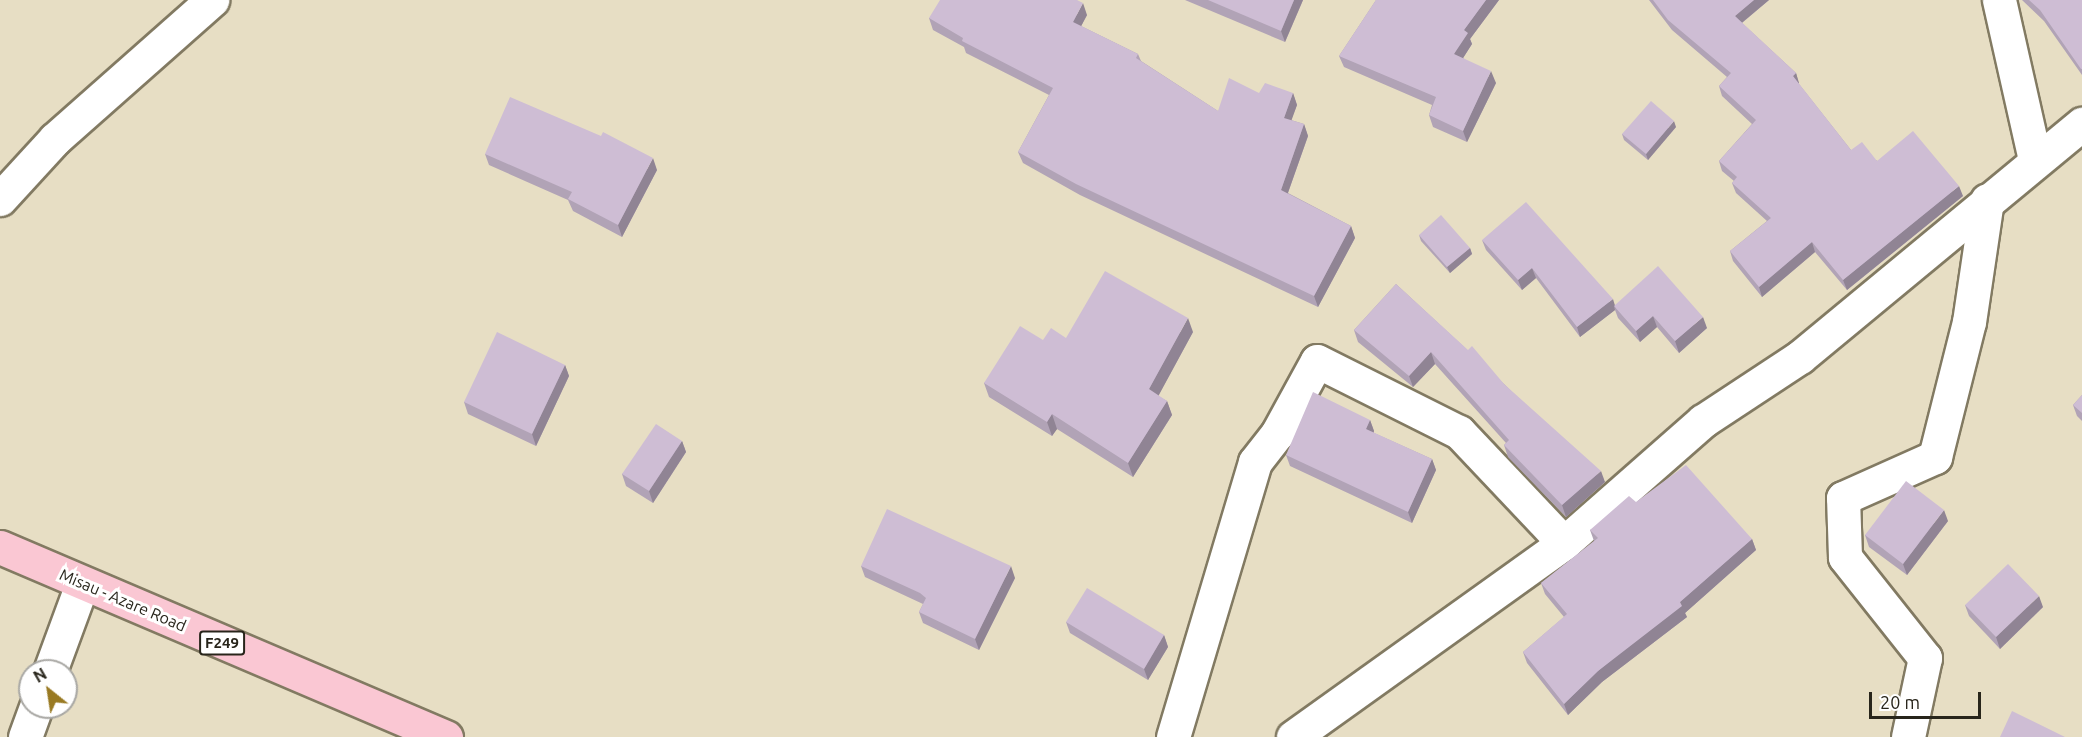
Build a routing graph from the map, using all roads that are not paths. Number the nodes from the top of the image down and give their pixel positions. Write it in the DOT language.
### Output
graph roads {
  1 [pos="212,0"];
  2 [pos="1999,0"];
  3 [pos="2082,124"];
  4 [pos="2034,160"];
  5 [pos="0,199"];
  6 [pos="1987,200"];
  7 [pos="1564,543"];
  8 [pos="0,547"];
  9 [pos="82,584"];
  10 [pos="54,659"];
  11 [pos="32,719"];
  12 [pos="25,737"];
  13 [pos="446,737"];
  14 [pos="1173,737"];
  15 [pos="1293,737"];
  16 [pos="1908,737"];
  1 -- 5 [label="street"];
  2 -- 4 [label="street"];
  3 -- 4 [label="street"];
  4 -- 6 [label="street"];
  6 -- 7 [label="street"];
  6 -- 16 [label="street"];
  7 -- 14 [label="street"];
  7 -- 15 [label="street"];
  8 -- 9 [label="main road, Misau - Azare Road / F249"];
  9 -- 10 [label="street"];
  9 -- 13 [label="main road, Misau - Azare Road / F249"];
  11 -- 12 [label="street"];
}
